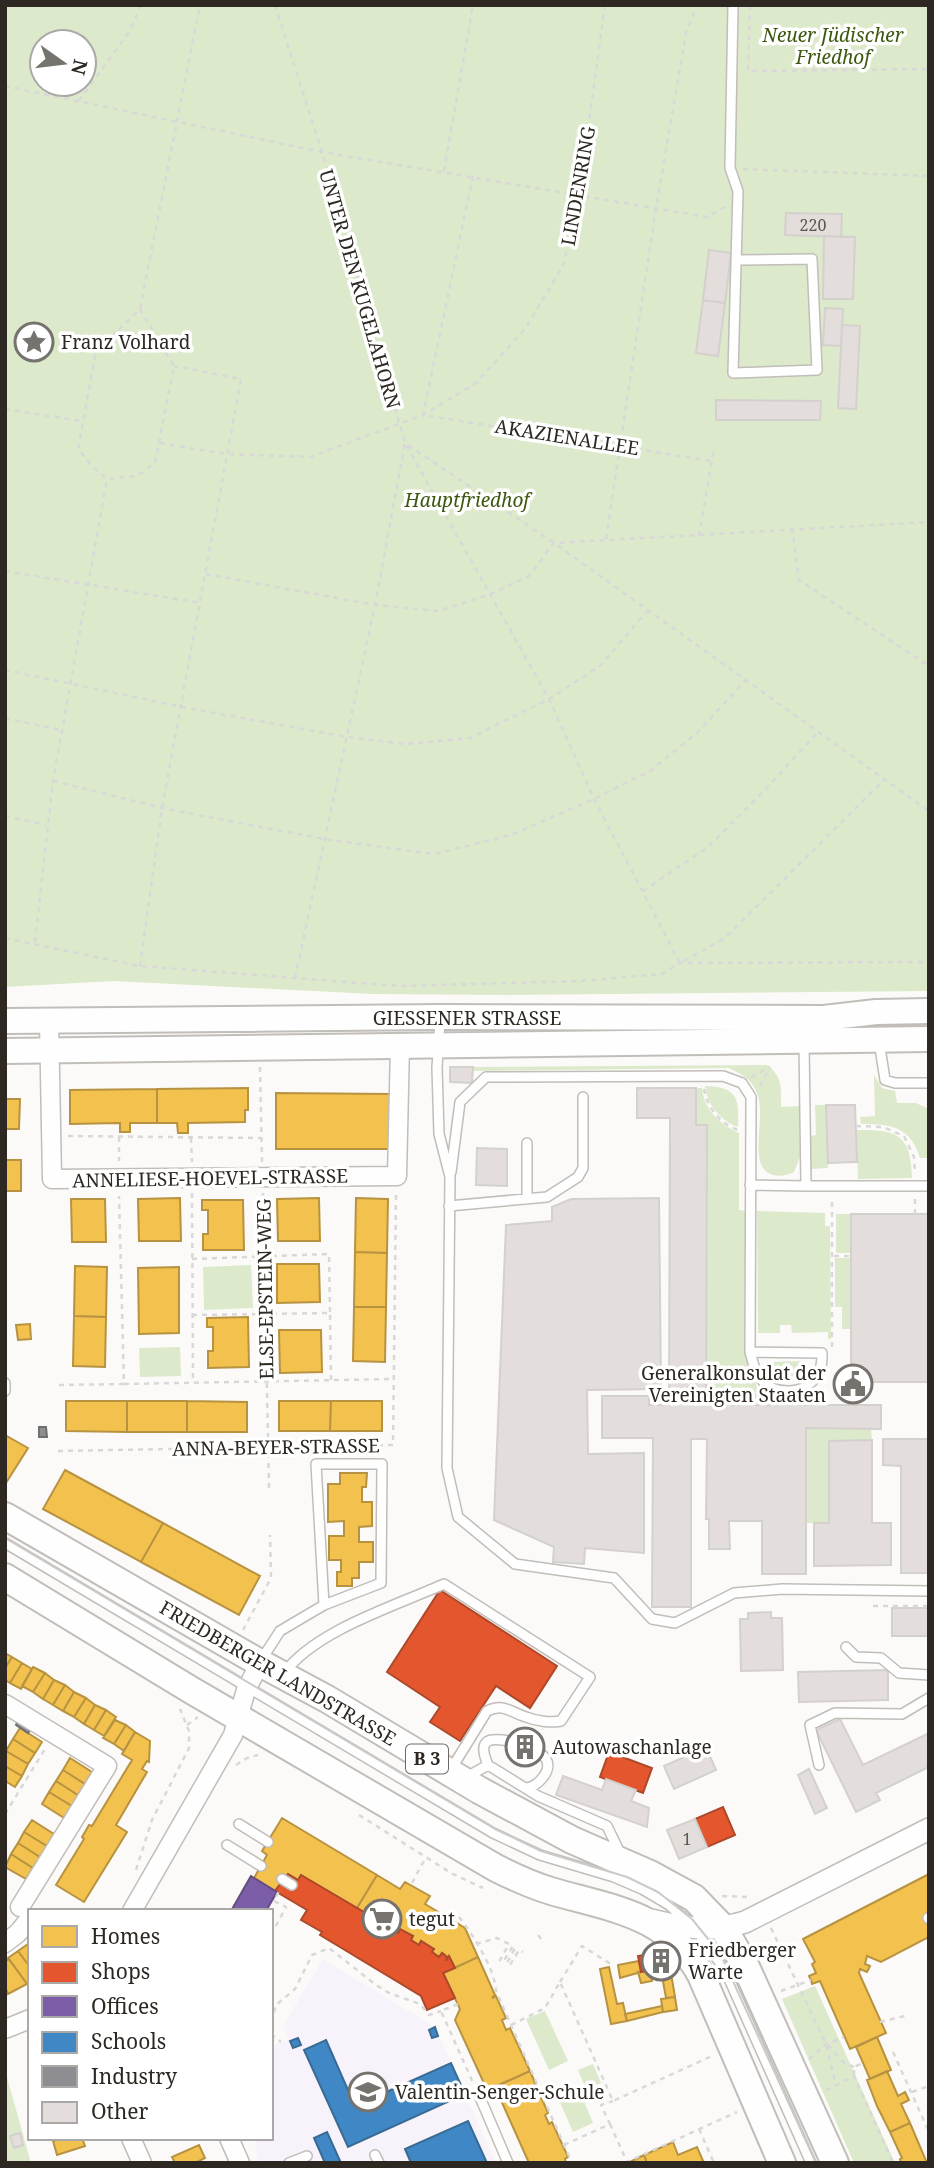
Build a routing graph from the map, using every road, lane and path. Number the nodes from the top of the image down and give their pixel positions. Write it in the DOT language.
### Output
graph roads {
  1 [pos="141,5"];
  2 [pos="200,5"];
  3 [pos="275,5"];
  4 [pos="473,5"];
  5 [pos="605,5"];
  6 [pos="697,5"];
  7 [pos="733,5"];
  8 [pos="750,5"];
  9 [pos="929,69"];
  10 [pos="5,86"];
  11 [pos="79,101"];
  12 [pos="176,121"];
  13 [pos="322,152"];
  14 [pos="730,168"];
  15 [pos="444,172"];
  16 [pos="473,176"];
  17 [pos="929,176"];
  18 [pos="738,191"];
  19 [pos="579,194"];
  20 [pos="656,208"];
  21 [pos="737,260"];
  22 [pos="140,309"];
  23 [pos="174,366"];
  24 [pos="5,409"];
  25 [pos="424,415"];
  26 [pos="81,421"];
  27 [pos="398,425"];
  28 [pos="160,443"];
  29 [pos="405,443"];
  30 [pos="621,446"];
  31 [pos="714,447"];
  32 [pos="226,454"];
  33 [pos="711,461"];
  34 [pos="107,479"];
  35 [pos="929,522"];
  36 [pos="792,528"];
  37 [pos="699,536"];
  38 [pos="606,539"];
  39 [pos="554,543"];
  40 [pos="5,571"];
  41 [pos="206,574"];
  42 [pos="89,584"];
  43 [pos="491,594"];
  44 [pos="201,603"];
  45 [pos="375,605"];
  46 [pos="647,611"];
  47 [pos="929,666"];
  48 [pos="5,670"];
  49 [pos="745,681"];
  50 [pos="70,684"];
  51 [pos="549,699"];
  52 [pos="182,708"];
  53 [pos="5,718"];
  54 [pos="61,730"];
  55 [pos="818,732"];
  56 [pos="347,737"];
  57 [pos="885,779"];
  58 [pos="52,781"];
  59 [pos="594,799"];
  60 [pos="162,808"];
  61 [pos="929,811"];
  62 [pos="5,816"];
  63 [pos="47,825"];
  64 [pos="324,839"];
  65 [pos="643,891"];
  66 [pos="5,938"];
  67 [pos="35,944"];
  68 [pos="929,962"];
  69 [pos="680,963"];
  70 [pos="140,966"];
  71 [pos="295,978"];
  72 [pos="929,1011"];
  73 [pos="440,1017"];
  74 [pos="5,1021"];
  75 [pos="49,1021"];
  76 [pos="804,1029"];
  77 [pos="929,1039"];
  78 [pos="878,1040"];
  79 [pos="440,1044"];
  80 [pos="400,1045"];
  81 [pos="260,1047"];
  82 [pos="49,1049"];
  83 [pos="5,1051"];
  84 [pos="704,1083"];
  85 [pos="742,1083"];
  86 [pos="929,1083"];
  87 [pos="583,1097"];
  88 [pos="751,1097"];
  89 [pos="742,1121"];
  90 [pos="856,1126"];
  91 [pos="51,1136"];
  92 [pos="119,1137"];
  93 [pos="191,1138"];
  94 [pos="262,1138"];
  95 [pos="527,1143"];
  96 [pos="397,1175"];
  97 [pos="263,1177"];
  98 [pos="450,1177"];
  99 [pos="192,1178"];
  100 [pos="119,1179"];
  101 [pos="750,1185"];
  102 [pos="806,1185"];
  103 [pos="832,1186"];
  104 [pos="915,1186"];
  105 [pos="929,1186"];
  106 [pos="527,1199"];
  107 [pos="449,1206"];
  108 [pos="915,1214"];
  109 [pos="851,1255"];
  110 [pos="832,1256"];
  111 [pos="264,1257"];
  112 [pos="192,1259"];
  113 [pos="265,1313"];
  114 [pos="330,1313"];
  115 [pos="192,1315"];
  116 [pos="832,1351"];
  117 [pos="750,1352"];
  118 [pos="393,1379"];
  119 [pos="331,1380"];
  120 [pos="267,1381"];
  121 [pos="5,1383"];
  122 [pos="192,1383"];
  123 [pos="124,1384"];
  124 [pos="59,1385"];
  125 [pos="5,1391"];
  126 [pos="268,1448"];
  127 [pos="58,1451"];
  128 [pos="269,1489"];
  129 [pos="5,1516"];
  130 [pos="270,1535"];
  131 [pos="5,1543"];
  132 [pos="5,1577"];
  133 [pos="929,1591"];
  134 [pos="324,1605"];
  135 [pos="873,1606"];
  136 [pos="929,1606"];
  137 [pos="240,1636"];
  138 [pos="846,1647"];
  139 [pos="271,1669"];
  140 [pos="929,1675"];
  141 [pos="248,1687"];
  142 [pos="929,1698"];
  143 [pos="177,1702"];
  144 [pos="5,1704"];
  145 [pos="201,1716"];
  146 [pos="238,1717"];
  147 [pos="187,1725"];
  148 [pos="54,1735"];
  149 [pos="514,1742"];
  150 [pos="538,1751"];
  151 [pos="488,1765"];
  152 [pos="819,1765"];
  153 [pos="456,1776"];
  154 [pos="526,1788"];
  155 [pos="356,1812"];
  156 [pos="5,1814"];
  157 [pos="239,1824"];
  158 [pos="929,1829"];
  159 [pos="268,1842"];
  160 [pos="227,1845"];
  161 [pos="426,1857"];
  162 [pos="624,1863"];
  163 [pos="261,1866"];
  164 [pos="286,1882"];
  165 [pos="412,1883"];
  166 [pos="483,1888"];
  167 [pos="134,1908"];
  168 [pos="21,1909"];
  169 [pos="459,1917"];
  170 [pos="641,1917"];
  171 [pos="769,1925"];
  172 [pos="695,1928"];
  173 [pos="724,1929"];
  174 [pos="273,1931"];
  175 [pos="538,1935"];
  176 [pos="542,1940"];
  177 [pos="5,1943"];
  178 [pos="476,1944"];
  179 [pos="523,1952"];
  180 [pos="614,1966"];
  181 [pos="811,1980"];
  182 [pos="560,1982"];
  183 [pos="797,1985"];
  184 [pos="772,1995"];
  185 [pos="458,2004"];
  186 [pos="441,2011"];
  187 [pos="273,2015"];
  188 [pos="905,2016"];
  189 [pos="28,2020"];
  190 [pos="880,2022"];
  191 [pos="511,2025"];
  192 [pos="5,2029"];
  193 [pos="273,2036"];
  194 [pos="844,2037"];
  195 [pos="281,2042"];
  196 [pos="826,2044"];
  197 [pos="893,2052"];
  198 [pos="719,2053"];
  199 [pos="804,2063"];
  200 [pos="863,2063"];
  201 [pos="854,2067"];
  202 [pos="854,2076"];
  203 [pos="836,2085"];
  204 [pos="929,2086"];
  205 [pos="822,2092"];
  206 [pos="912,2093"];
  207 [pos="478,2095"];
  208 [pos="613,2101"];
  209 [pos="744,2109"];
  210 [pos="610,2124"];
  211 [pos="699,2129"];
  212 [pos="929,2132"];
  213 [pos="137,2140"];
  214 [pos="230,2140"];
  215 [pos="564,2146"];
  216 [pos="307,2156"];
  217 [pos="511,2161"];
  218 [pos="142,2163"];
  219 [pos="240,2163"];
  220 [pos="289,2163"];
  221 [pos="572,2163"];
  222 [pos="714,2163"];
  223 [pos="782,2163"];
  224 [pos="811,2163"];
  225 [pos="835,2163"];
  226 [pos="893,2163"];
  1 -- 11 [label="path"];
  2 -- 12 [label="path"];
  3 -- 13 [label="path, UNTER DEN KUGELAHORN"];
  4 -- 15 [label="path"];
  5 -- 19 [label="path, LINDENRING"];
  6 -- 20 [label="path"];
  7 -- 14 [label="lane"];
  8 -- 9 [label="path"];
  10 -- 11 [label="path"];
  11 -- 12 [label="path"];
  12 -- 13 [label="path"];
  12 -- 22 [label="path"];
  13 -- 15 [label="path"];
  13 -- 27 [label="path, UNTER DEN KUGELAHORN"];
  14 -- 17 [label="path"];
  14 -- 18 [label="lane"];
  15 -- 16 [label="path"];
  16 -- 19 [label="path"];
  16 -- 25 [label="path"];
  18 -- 20 [label="path"];
  18 -- 21 [label="lane"];
  19 -- 20 [label="path"];
  19 -- 25 [label="path, LINDENRING"];
  20 -- 30 [label="path"];
  21 -- 21 [label="lane"];
  22 -- 23 [label="path"];
  22 -- 26 [label="path"];
  23 -- 28 [label="path"];
  23 -- 32 [label="path"];
  24 -- 26 [label="path"];
  25 -- 27 [label="path, LINDENRING"];
  25 -- 30 [label="path, AKAZIENALLEE"];
  26 -- 34 [label="path"];
  27 -- 29 [label="path, UNTER DEN KUGELAHORN"];
  27 -- 32 [label="path, LINDENRING"];
  28 -- 32 [label="path, LINDENRING"];
  28 -- 34 [label="path"];
  29 -- 39 [label="path"];
  29 -- 43 [label="path, UNTER DEN KUGELAHORN"];
  29 -- 45 [label="path"];
  30 -- 33 [label="path, AKAZIENALLEE"];
  30 -- 38 [label="path"];
  31 -- 33 [label="path"];
  32 -- 41 [label="path"];
  33 -- 37 [label="path"];
  34 -- 42 [label="path"];
  35 -- 36 [label="path"];
  36 -- 37 [label="path"];
  36 -- 47 [label="path"];
  37 -- 38 [label="path"];
  38 -- 39 [label="path"];
  39 -- 43 [label="path"];
  39 -- 46 [label="path"];
  40 -- 42 [label="path"];
  41 -- 44 [label="path"];
  41 -- 45 [label="path"];
  42 -- 44 [label="path"];
  42 -- 50 [label="path"];
  43 -- 45 [label="path"];
  43 -- 51 [label="path, UNTER DEN KUGELAHORN"];
  44 -- 52 [label="path"];
  45 -- 56 [label="path"];
  46 -- 49 [label="path"];
  46 -- 51 [label="path"];
  48 -- 50 [label="path"];
  49 -- 55 [label="path"];
  49 -- 59 [label="path"];
  50 -- 52 [label="path"];
  50 -- 54 [label="path"];
  51 -- 56 [label="path"];
  51 -- 59 [label="path, UNTER DEN KUGELAHORN"];
  52 -- 56 [label="path"];
  52 -- 60 [label="path"];
  53 -- 54 [label="path"];
  54 -- 58 [label="path"];
  55 -- 57 [label="path"];
  55 -- 65 [label="path"];
  56 -- 64 [label="path"];
  57 -- 61 [label="path"];
  57 -- 69 [label="path"];
  58 -- 60 [label="path"];
  58 -- 63 [label="path"];
  59 -- 64 [label="path"];
  59 -- 65 [label="path, UNTER DEN KUGELAHORN"];
  60 -- 64 [label="path"];
  60 -- 70 [label="path"];
  62 -- 63 [label="path"];
  63 -- 67 [label="path"];
  64 -- 71 [label="path"];
  65 -- 69 [label="path, UNTER DEN KUGELAHORN"];
  66 -- 67 [label="path"];
  67 -- 70 [label="path"];
  68 -- 69 [label="path"];
  69 -- 71 [label="path"];
  70 -- 71 [label="path"];
  72 -- 76 [label="main road, GIESSENER STRASSE"];
  73 -- 75 [label="main road, GIESSENER STRASSE"];
  73 -- 76 [label="main road, GIESSENER STRASSE"];
  73 -- 79 [label="lane"];
  74 -- 75 [label="main road, GIESSENER STRASSE"];
  75 -- 82 [label="street, ANNELIESE-HOEVEL-STRASSE"];
  76 -- 78 [label="main road, GIESSENER STRASSE"];
  76 -- 79 [label="main road, GIESSENER STRASSE"];
  76 -- 102 [label="lane"];
  77 -- 78 [label="main road, GIESSENER STRASSE"];
  78 -- 86 [label="lane"];
  79 -- 80 [label="main road, GIESSENER STRASSE"];
  79 -- 98 [label="lane"];
  80 -- 81 [label="main road, GIESSENER STRASSE"];
  80 -- 96 [label="street"];
  81 -- 82 [label="main road, GIESSENER STRASSE"];
  81 -- 94 [label="path, ELSE-EPSTEIN-WEG"];
  82 -- 83 [label="main road, GIESSENER STRASSE"];
  82 -- 91 [label="street, ANNELIESE-HOEVEL-STRASSE"];
  84 -- 89 [label="path"];
  85 -- 88 [label="lane"];
  85 -- 88 [label="path"];
  85 -- 98 [label="lane"];
  87 -- 106 [label="lane"];
  88 -- 101 [label="lane"];
  90 -- 104 [label="path"];
  91 -- 92 [label="path"];
  91 -- 100 [label="street, ANNELIESE-HOEVEL-STRASSE"];
  92 -- 93 [label="path"];
  92 -- 100 [label="path"];
  93 -- 94 [label="path"];
  93 -- 99 [label="path"];
  94 -- 97 [label="path, ELSE-EPSTEIN-WEG"];
  95 -- 106 [label="lane"];
  96 -- 97 [label="street, ANNELIESE-HOEVEL-STRASSE"];
  96 -- 118 [label="path, ANNA-BEYER-STRASSE"];
  97 -- 99 [label="street, ANNELIESE-HOEVEL-STRASSE"];
  97 -- 111 [label="path, ELSE-EPSTEIN-WEG"];
  98 -- 107 [label="lane"];
  99 -- 100 [label="street, ANNELIESE-HOEVEL-STRASSE"];
  99 -- 112 [label="path"];
  100 -- 123 [label="path"];
  101 -- 102 [label="lane"];
  101 -- 117 [label="lane"];
  102 -- 103 [label="lane"];
  103 -- 104 [label="lane"];
  103 -- 110 [label="path"];
  104 -- 105 [label="lane"];
  104 -- 108 [label="path"];
  106 -- 107 [label="lane"];
  107 -- 133 [label="lane"];
  109 -- 110 [label="path"];
  110 -- 116 [label="path"];
  111 -- 112 [label="path"];
  111 -- 113 [label="path, ELSE-EPSTEIN-WEG"];
  111 -- 114 [label="path"];
  112 -- 115 [label="path"];
  113 -- 114 [label="path"];
  113 -- 115 [label="path"];
  113 -- 120 [label="path, ELSE-EPSTEIN-WEG"];
  114 -- 119 [label="path"];
  115 -- 122 [label="path"];
  117 -- 117 [label="lane"];
  118 -- 119 [label="path"];
  118 -- 126 [label="path, ANNA-BEYER-STRASSE"];
  119 -- 120 [label="path"];
  120 -- 122 [label="path"];
  120 -- 126 [label="path, ELSE-EPSTEIN-WEG"];
  121 -- 125 [label="lane"];
  122 -- 123 [label="path"];
  123 -- 124 [label="path"];
  126 -- 127 [label="path, ANNA-BEYER-STRASSE"];
  126 -- 128 [label="path, ELSE-EPSTEIN-WEG"];
  129 -- 139 [label="main road, FRIEDBERGER LANDSTRASSE / B 3"];
  130 -- 137 [label="path"];
  131 -- 141 [label="lane, FRIEDBERGER LANDSTRASSE"];
  132 -- 146 [label="main road"];
  134 -- 134 [label="lane"];
  134 -- 139 [label="lane"];
  135 -- 136 [label="path"];
  138 -- 140 [label="lane"];
  139 -- 141 [label="street"];
  139 -- 153 [label="main road, FRIEDBERGER LANDSTRASSE / B 3"];
  139 -- 153 [label="lane"];
  141 -- 146 [label="street"];
  141 -- 172 [label="lane, FRIEDBERGER LANDSTRASSE"];
  142 -- 152 [label="lane"];
  143 -- 147 [label="path"];
  144 -- 148 [label="street"];
  145 -- 147 [label="path"];
  146 -- 167 [label="street"];
  146 -- 170 [label="main road"];
  147 -- 167 [label="path"];
  148 -- 156 [label="path"];
  148 -- 168 [label="street"];
  149 -- 151 [label="lane"];
  150 -- 154 [label="lane"];
  151 -- 153 [label="lane"];
  151 -- 154 [label="lane"];
  153 -- 162 [label="main road, FRIEDBERGER LANDSTRASSE / B 3"];
  154 -- 162 [label="lane"];
  155 -- 161 [label="path"];
  157 -- 159 [label="lane"];
  158 -- 173 [label="street"];
  160 -- 163 [label="lane"];
  161 -- 165 [label="path"];
  161 -- 166 [label="path"];
  162 -- 173 [label="main road, FRIEDBERGER LANDSTRASSE / B 3"];
  164 -- 174 [label="path"];
  168 -- 177 [label="street"];
  169 -- 178 [label="path"];
  170 -- 172 [label="street"];
  170 -- 223 [label="main road"];
  171 -- 183 [label="path"];
  172 -- 173 [label="street"];
  172 -- 224 [label="lane, FRIEDBERGER LANDSTRASSE"];
  173 -- 225 [label="main road, FRIEDBERGER LANDSTRASSE / B 3"];
  175 -- 176 [label="path"];
  178 -- 179 [label="path"];
  178 -- 191 [label="path"];
  180 -- 182 [label="path"];
  181 -- 183 [label="path"];
  182 -- 191 [label="path"];
  182 -- 208 [label="path"];
  183 -- 184 [label="path"];
  183 -- 196 [label="path"];
  185 -- 186 [label="path"];
  186 -- 187 [label="path"];
  186 -- 207 [label="path"];
  188 -- 190 [label="path"];
  189 -- 192 [label="street"];
  191 -- 215 [label="path"];
  193 -- 195 [label="path"];
  194 -- 196 [label="path"];
  196 -- 199 [label="path"];
  196 -- 201 [label="path"];
  196 -- 203 [label="path"];
  197 -- 206 [label="path"];
  198 -- 208 [label="path"];
  200 -- 201 [label="path"];
  201 -- 202 [label="path"];
  202 -- 203 [label="path"];
  202 -- 226 [label="path"];
  203 -- 205 [label="path"];
  204 -- 206 [label="path"];
  206 -- 212 [label="path"];
  207 -- 217 [label="lane"];
  208 -- 210 [label="path"];
  209 -- 211 [label="path"];
  210 -- 211 [label="path"];
  210 -- 215 [label="path"];
  211 -- 222 [label="path"];
  213 -- 218 [label="street"];
  214 -- 219 [label="street"];
  215 -- 221 [label="path"];
  216 -- 220 [label="lane"];
}
